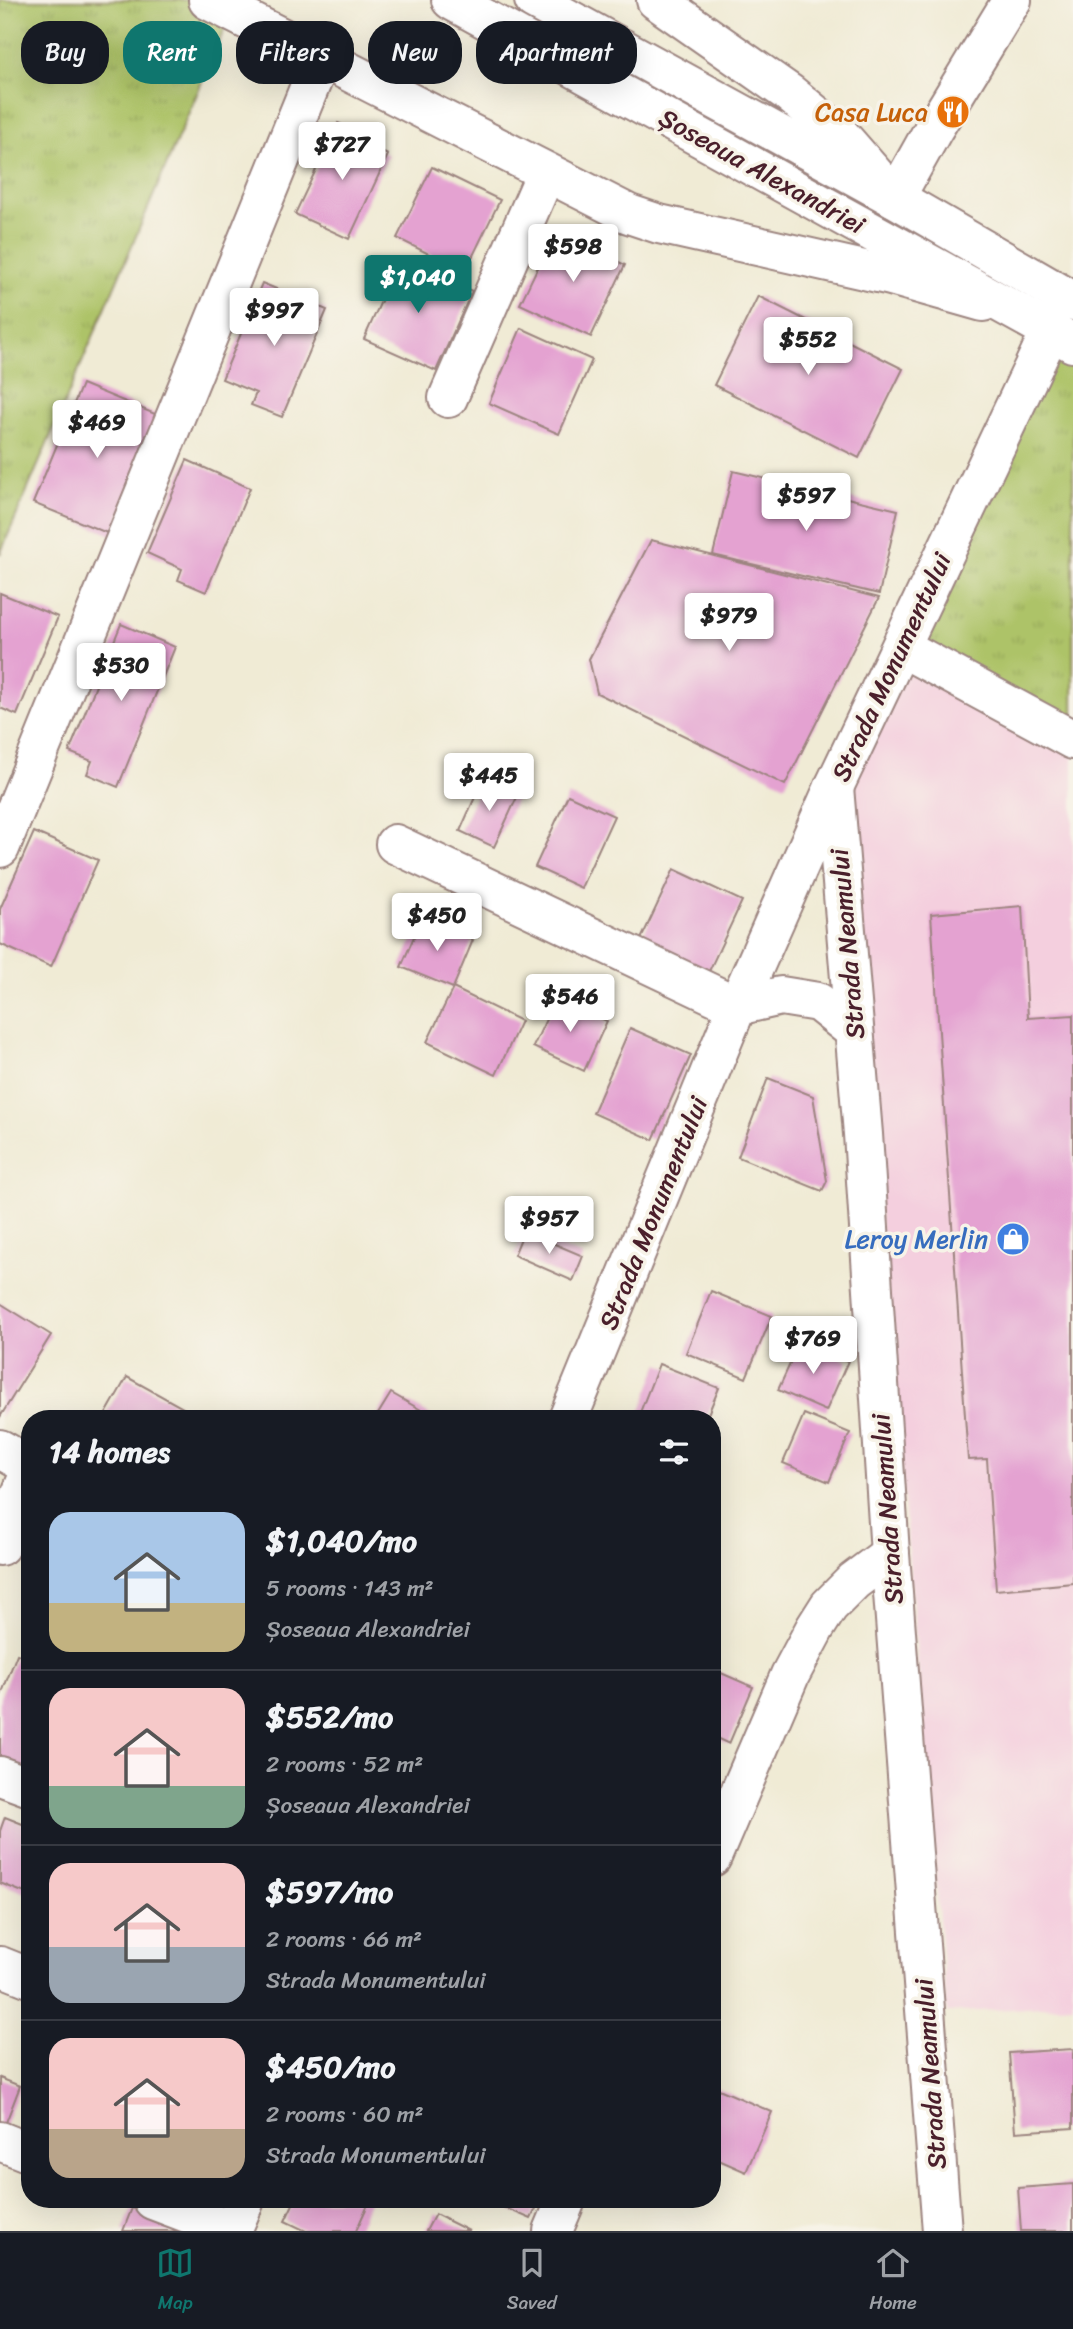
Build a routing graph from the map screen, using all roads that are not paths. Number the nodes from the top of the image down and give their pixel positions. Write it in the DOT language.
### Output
graph roads {
  1 [pos="208,0"];
  2 [pos="451,0"];
  3 [pos="534,0"];
  4 [pos="1012,0"];
  5 [pos="668,3"];
  6 [pos="248,21"];
  7 [pos="354,76"];
  8 [pos="311,84"];
  9 [pos="546,173"];
  10 [pos="895,198"];
  11 [pos="1054,321"];
  12 [pos="449,398"];
  13 [pos="901,648"];
  14 [pos="1073,740"];
  15 [pos="834,787"];
  16 [pos="395,844"];
  17 [pos="0,848"];
  18 [pos="737,1006"];
  19 [pos="853,1030"];
  20 [pos="572,1410"];
  21 [pos="0,1449"];
  22 [pos="21,1461"];
  23 [pos="21,1494"];
  24 [pos="0,1546"];
  25 [pos="890,1554"];
  26 [pos="0,1776"];
  27 [pos="21,1784"];
  28 [pos="721,1836"];
  29 [pos="0,1966"];
  30 [pos="21,1974"];
  31 [pos="0,2141"];
  32 [pos="21,2149"];
  33 [pos="173,2208"];
  34 [pos="242,2208"];
  35 [pos="563,2208"];
  36 [pos="232,2231"];
  37 [pos="553,2231"];
  38 [pos="942,2231"];
  1 -- 6 [label="street"];
  2 -- 11 [label="street, Șoseaua Alexandriei"];
  3 -- 10 [label="street"];
  4 -- 10 [label="street"];
  5 -- 10 [label="street"];
  7 -- 9 [label="street"];
  8 -- 17 [label="street"];
  9 -- 11 [label="street"];
  9 -- 12 [label="street"];
  10 -- 11 [label="street"];
  11 -- 13 [label="street, Strada Monumentului"];
  13 -- 14 [label="street"];
  13 -- 15 [label="street, Strada Monumentului"];
  15 -- 18 [label="street, Strada Monumentului"];
  15 -- 19 [label="street, Strada Neamului"];
  16 -- 18 [label="street"];
  18 -- 19 [label="street"];
  18 -- 20 [label="street, Strada Monumentului"];
  19 -- 25 [label="street, Strada Neamului"];
  21 -- 22 [label="street"];
  23 -- 24 [label="street"];
  25 -- 28 [label="street"];
  25 -- 38 [label="street, Strada Neamului"];
  26 -- 27 [label="street"];
  29 -- 30 [label="street"];
  31 -- 32 [label="street"];
  33 -- 36 [label="street"];
  34 -- 36 [label="street"];
  35 -- 37 [label="street"];
}
